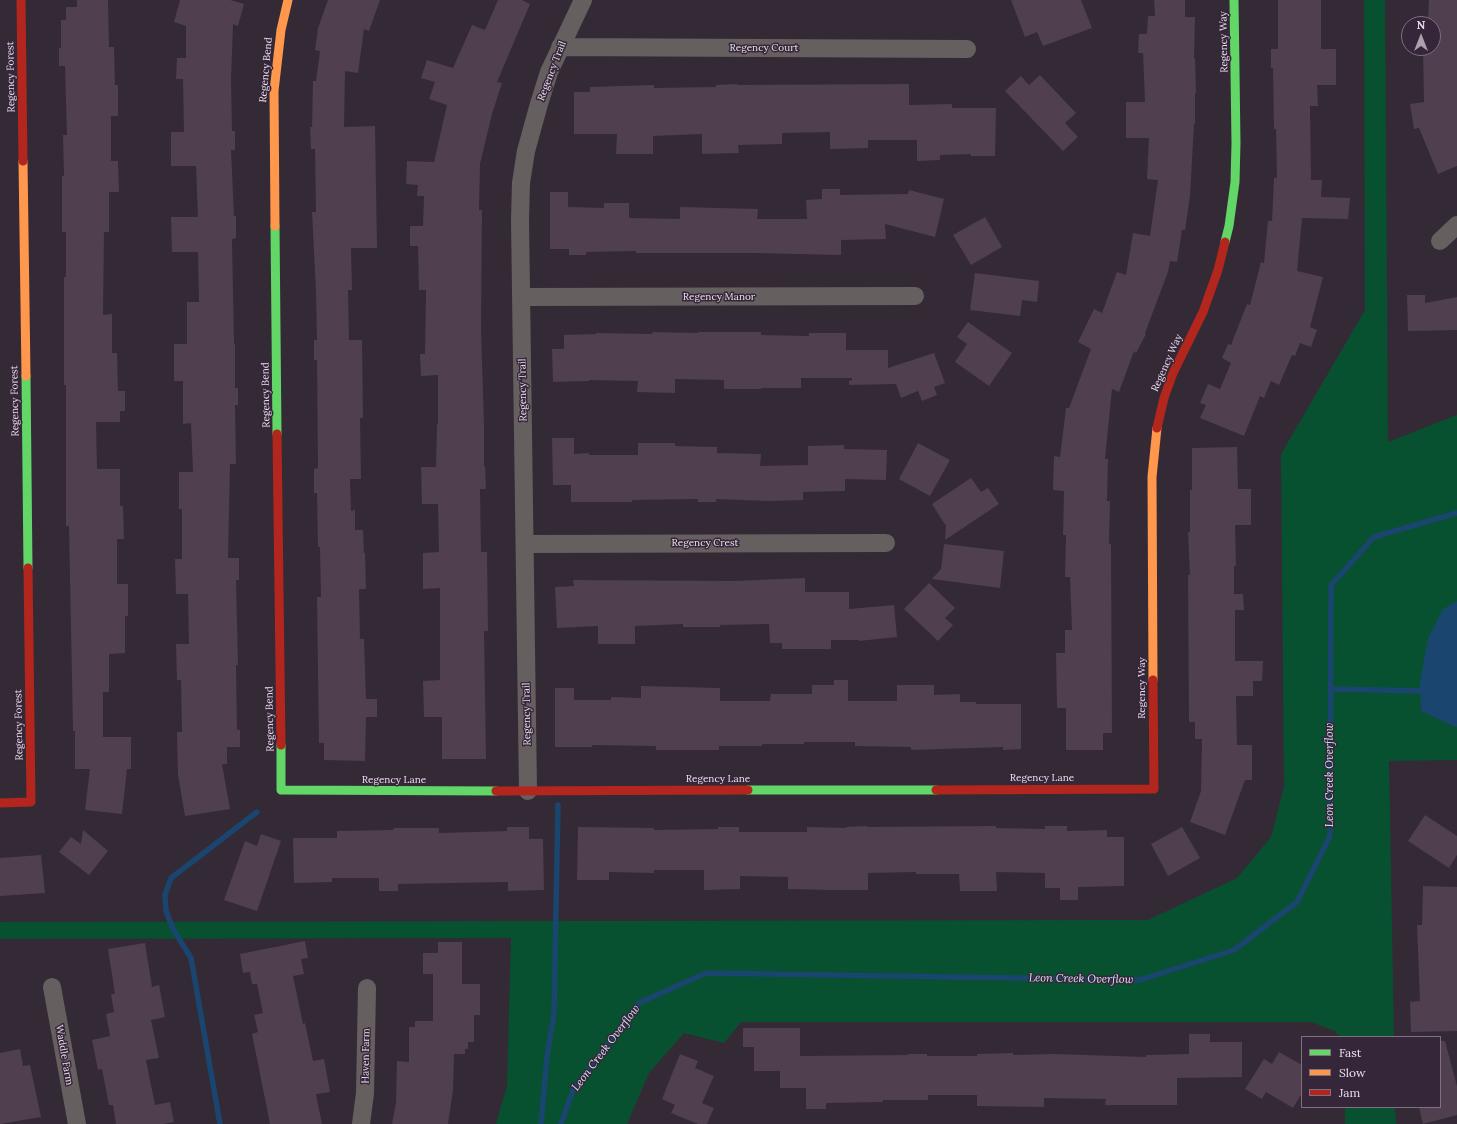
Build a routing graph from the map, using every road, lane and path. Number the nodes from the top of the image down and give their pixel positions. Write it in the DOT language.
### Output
graph roads {
  1 [pos="21,0"];
  2 [pos="288,0"];
  3 [pos="583,0"];
  4 [pos="1234,0"];
  5 [pos="560,47"];
  6 [pos="967,49"];
  7 [pos="1457,225"];
  8 [pos="1440,242"];
  9 [pos="915,296"];
  10 [pos="522,297"];
  11 [pos="886,543"];
  12 [pos="525,544"];
  13 [pos="1154,789"];
  14 [pos="281,790"];
  15 [pos="528,791"];
  16 [pos="0,803"];
  17 [pos="52,987"];
  18 [pos="367,988"];
  19 [pos="77,1124"];
  20 [pos="361,1124"];
  1 -- 16 [label="street, Regency Forest"];
  2 -- 14 [label="street, Regency Bend"];
  3 -- 5 [label="street, Regency Trail"];
  4 -- 13 [label="street, Regency Way"];
  5 -- 6 [label="street, Regency Court"];
  5 -- 10 [label="street, Regency Trail"];
  7 -- 8 [label="street"];
  9 -- 10 [label="street, Regency Manor"];
  10 -- 12 [label="street, Regency Trail"];
  11 -- 12 [label="street, Regency Crest"];
  12 -- 15 [label="street, Regency Trail"];
  13 -- 15 [label="street, Regency Lane"];
  14 -- 15 [label="street, Regency Lane"];
  17 -- 19 [label="street, Waddle Farm"];
  18 -- 20 [label="street, Haven Farm"];
}
